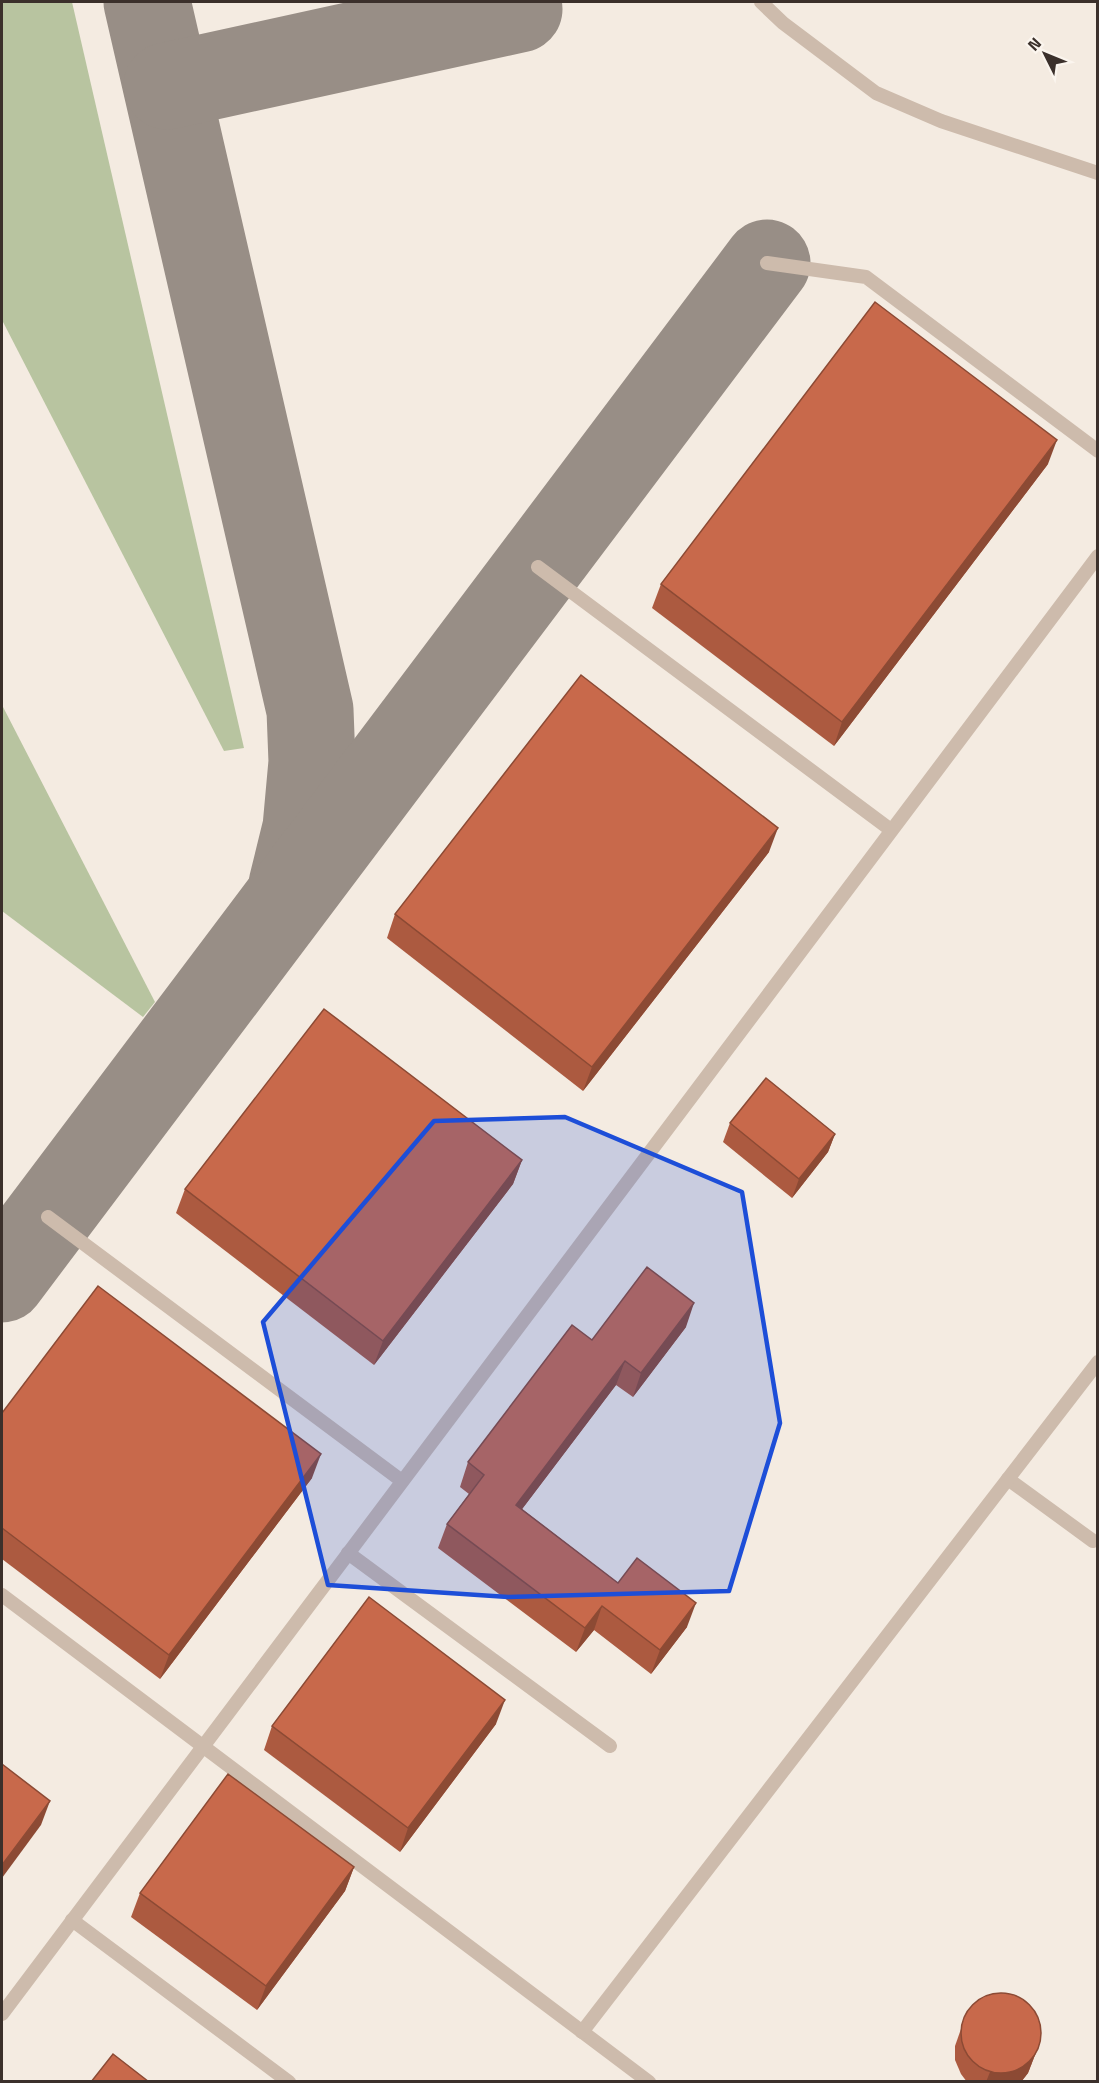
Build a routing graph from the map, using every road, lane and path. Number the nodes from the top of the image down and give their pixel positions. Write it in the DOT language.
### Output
graph roads {
  1 [pos="760,2"];
  2 [pos="1098,173"];
  3 [pos="767,263"];
  4 [pos="1098,451"];
  5 [pos="1098,556"];
  6 [pos="538,567"];
  7 [pos="891,830"];
  8 [pos="48,1217"];
  9 [pos="1097,1363"];
  10 [pos="1008,1479"];
  11 [pos="402,1481"];
  12 [pos="1093,1541"];
  13 [pos="348,1553"];
  14 [pos="2,1595"];
  15 [pos="204,1745"];
  16 [pos="610,1746"];
  17 [pos="72,1920"];
  18 [pos="2,2014"];
  19 [pos="582,2032"];
  20 [pos="289,2082"];
  21 [pos="649,2082"];
  1 -- 2 [label="lane"];
  3 -- 4 [label="lane"];
  5 -- 7 [label="lane"];
  6 -- 7 [label="lane"];
  7 -- 11 [label="lane"];
  8 -- 11 [label="lane"];
  9 -- 10 [label="lane"];
  10 -- 12 [label="lane"];
  10 -- 19 [label="lane"];
  11 -- 13 [label="lane"];
  13 -- 15 [label="lane"];
  13 -- 16 [label="lane"];
  14 -- 15 [label="lane"];
  15 -- 17 [label="lane"];
  15 -- 19 [label="lane"];
  17 -- 18 [label="lane"];
  17 -- 20 [label="lane"];
  19 -- 21 [label="lane"];
}
